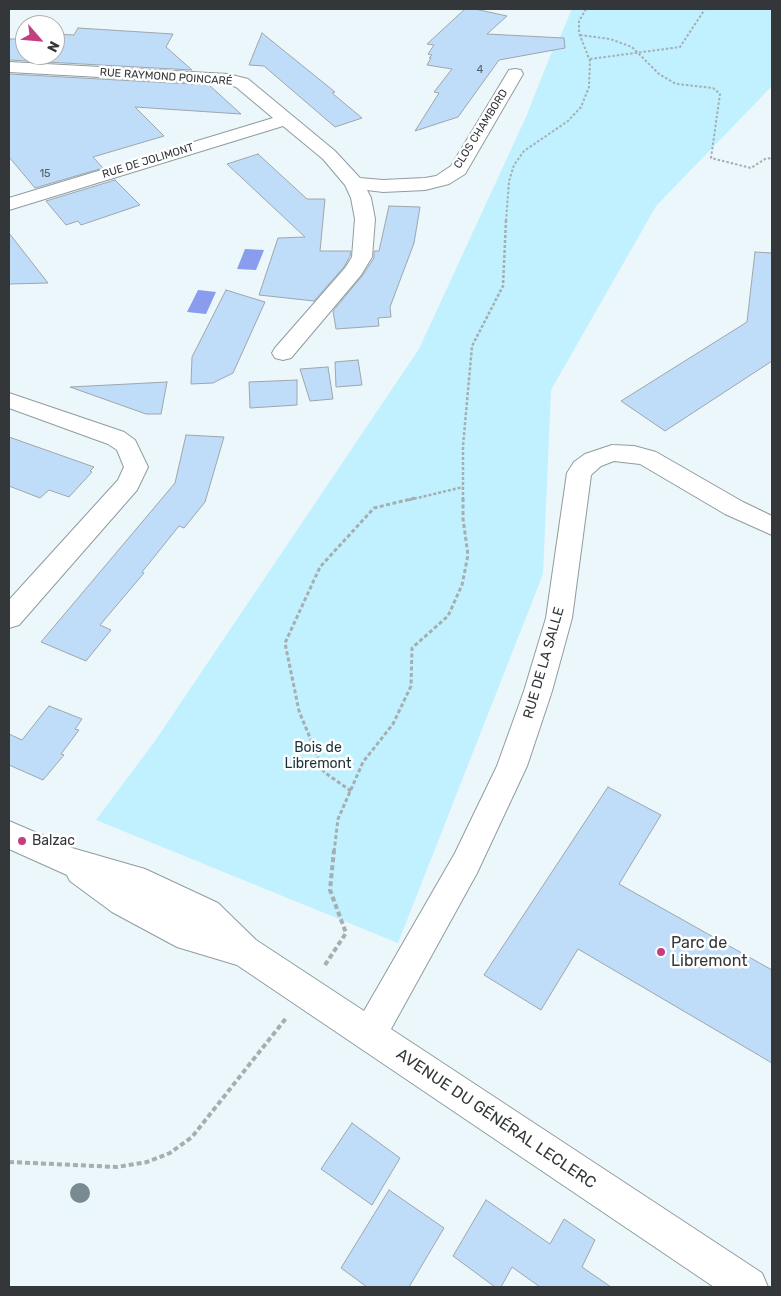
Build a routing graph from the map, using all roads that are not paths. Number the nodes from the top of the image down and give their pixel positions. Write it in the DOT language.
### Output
graph roads {
  1 [pos="9,67"];
  2 [pos="515,74"];
  3 [pos="287,119"];
  4 [pos="354,183"];
  5 [pos="9,204"];
  6 [pos="283,353"];
  7 [pos="9,400"];
  8 [pos="772,526"];
  9 [pos="9,618"];
  10 [pos="9,835"];
  11 [pos="370,1034"];
  12 [pos="748,1287"];
  1 -- 3 [label="street, RUE RAYMOND POINCARÉ"];
  2 -- 4 [label="street, CLOS CHAMBORD"];
  3 -- 4 [label="street, RUE RAYMOND POINCARÉ"];
  3 -- 5 [label="street, RUE DE JOLIMONT"];
  4 -- 6 [label="street, RUE RAYMOND POINCARÉ"];
  7 -- 9 [label="street"];
  8 -- 11 [label="street, RUE DE LA SALLE"];
  10 -- 11 [label="street, AVENUE DU GÉNÉRAL LECLERC"];
  11 -- 12 [label="street, AVENUE DU GÉNÉRAL LECLERC"];
}
